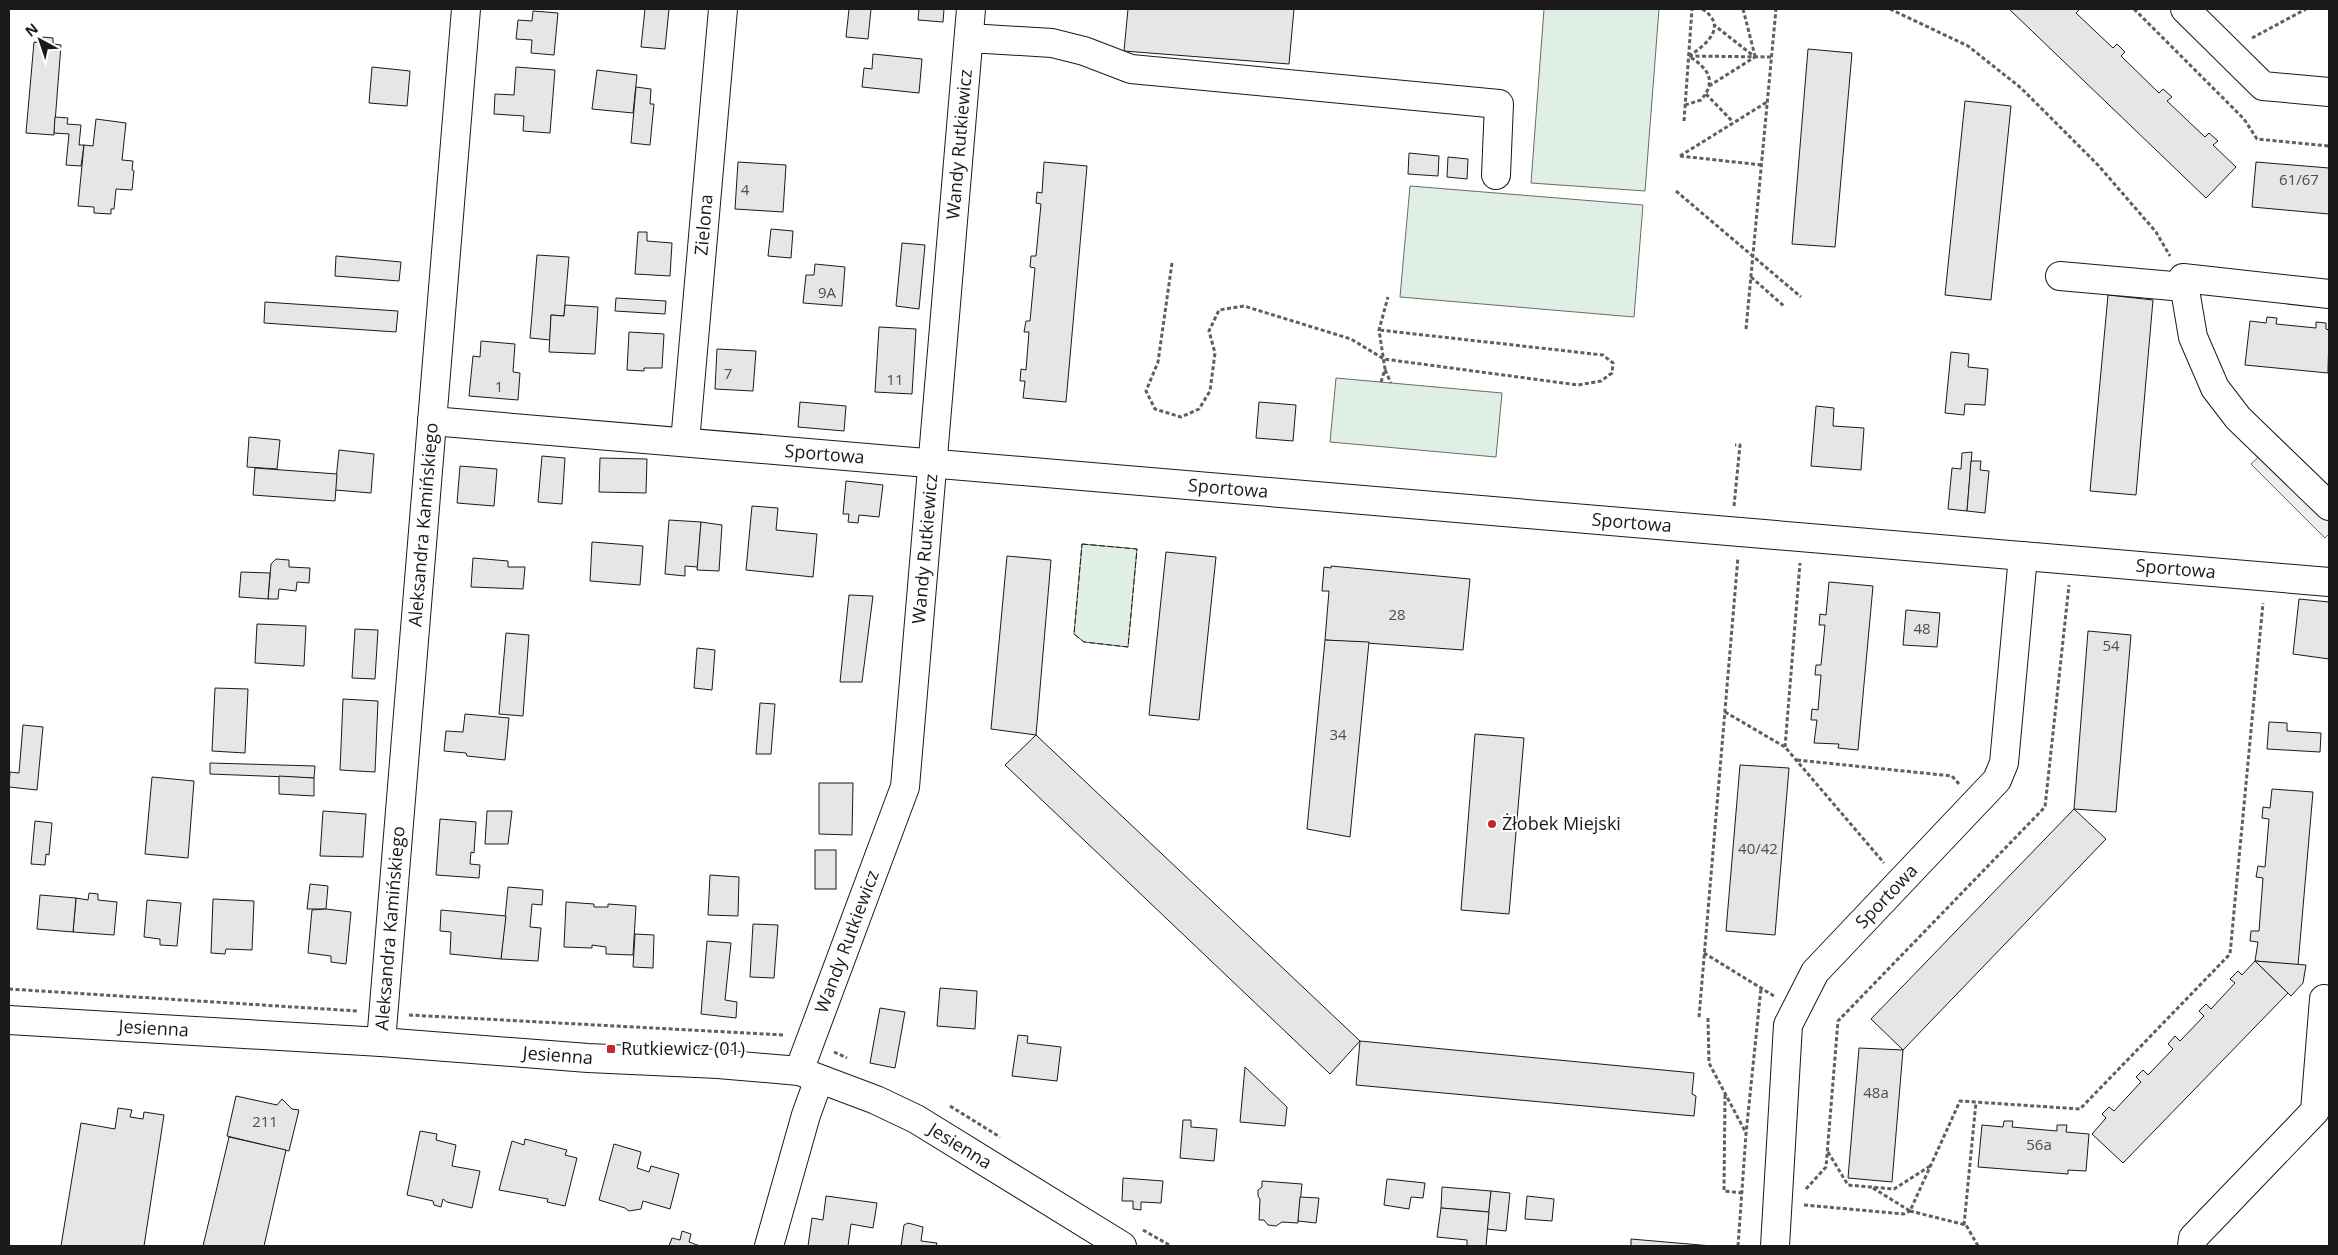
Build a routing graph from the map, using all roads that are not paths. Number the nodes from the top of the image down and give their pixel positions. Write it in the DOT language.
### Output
graph roads {
  1 [pos="466,9"];
  2 [pos="723,9"];
  3 [pos="971,9"];
  4 [pos="2185,9"];
  5 [pos="969,38"];
  6 [pos="2329,92"];
  7 [pos="1496,175"];
  8 [pos="2060,276"];
  9 [pos="2184,283"];
  10 [pos="2329,294"];
  11 [pos="432,421"];
  12 [pos="685,442"];
  13 [pos="932,463"];
  14 [pos="2329,506"];
  15 [pos="2023,556"];
  16 [pos="2329,582"];
  17 [pos="2324,999"];
  18 [pos="9,1020"];
  19 [pos="380,1042"];
  20 [pos="809,1075"];
  21 [pos="1776,1233"];
  22 [pos="769,1246"];
  23 [pos="1122,1246"];
  24 [pos="2192,1246"];
  1 -- 11 [label="street, Aleksandra Kamińskiego"];
  2 -- 12 [label="street, Zielona"];
  3 -- 5 [label="street, Wandy Rutkiewicz"];
  4 -- 6 [label="street"];
  5 -- 7 [label="street"];
  5 -- 13 [label="street, Wandy Rutkiewicz"];
  8 -- 9 [label="street"];
  9 -- 10 [label="street"];
  9 -- 14 [label="street"];
  11 -- 12 [label="street, Sportowa"];
  11 -- 19 [label="street, Aleksandra Kamińskiego"];
  12 -- 13 [label="street, Sportowa"];
  13 -- 15 [label="street, Sportowa"];
  13 -- 20 [label="street, Wandy Rutkiewicz"];
  15 -- 16 [label="street, Sportowa"];
  15 -- 21 [label="street, Sportowa"];
  17 -- 24 [label="street"];
  18 -- 19 [label="street, Jesienna"];
  19 -- 20 [label="street, Jesienna"];
  20 -- 22 [label="street, Wandy Rutkiewicz"];
  20 -- 23 [label="street, Jesienna"];
}
